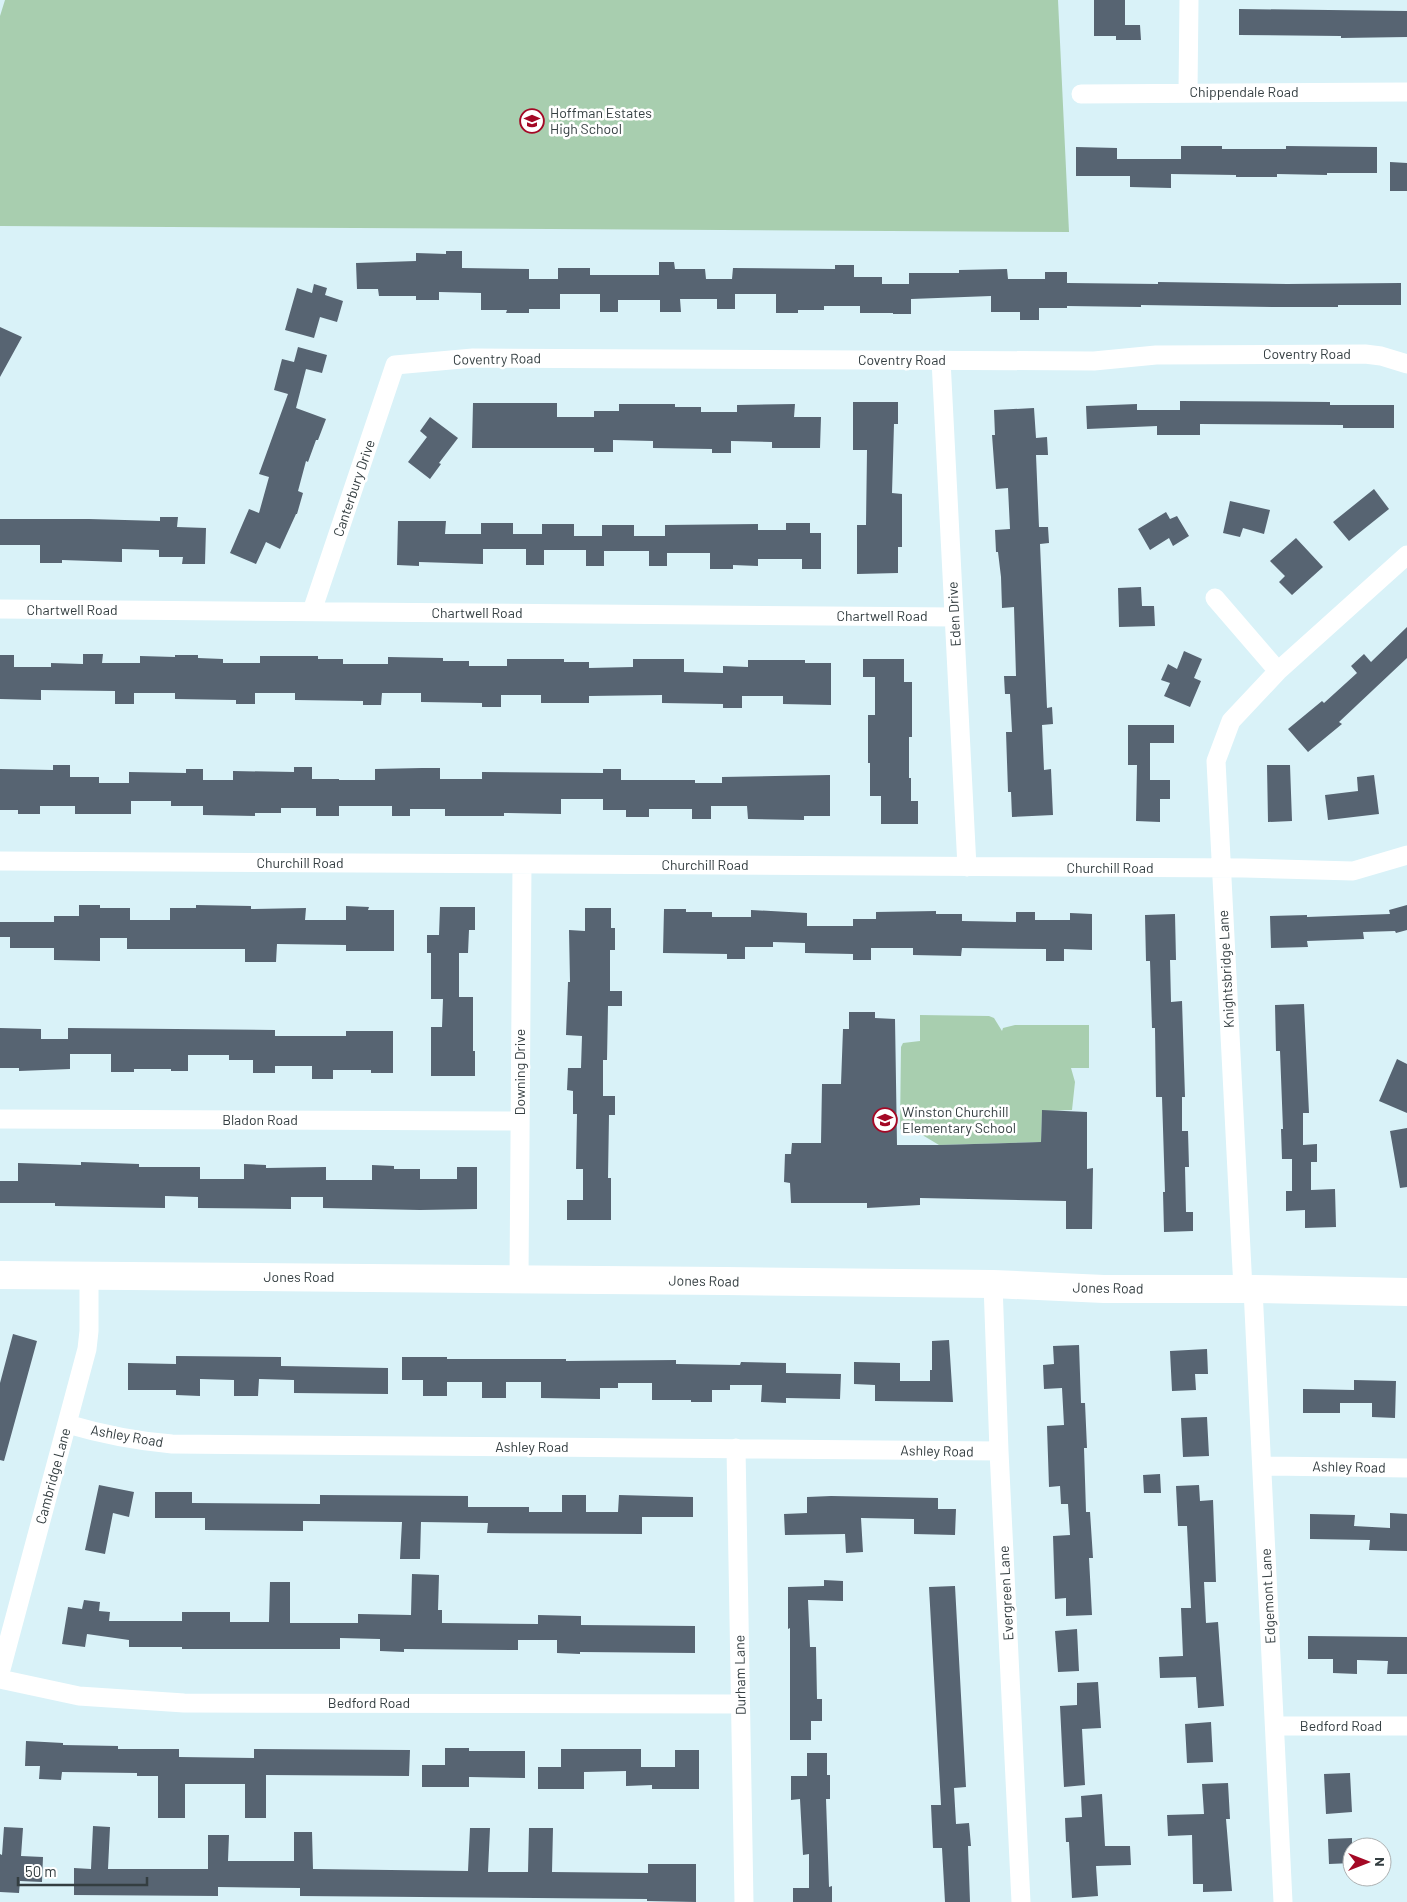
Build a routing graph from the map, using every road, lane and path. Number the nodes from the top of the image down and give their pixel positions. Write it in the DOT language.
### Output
graph roads {
  1 [pos="1189,0"];
  2 [pos="1188,92"];
  3 [pos="1407,92"];
  4 [pos="1081,94"];
  5 [pos="941,360"];
  6 [pos="395,364"];
  7 [pos="1407,364"];
  8 [pos="1407,555"];
  9 [pos="1216,598"];
  10 [pos="0,609"];
  11 [pos="312,611"];
  12 [pos="954,617"];
  13 [pos="1278,671"];
  14 [pos="1407,855"];
  15 [pos="0,861"];
  16 [pos="522,864"];
  17 [pos="967,867"];
  18 [pos="1221,868"];
  19 [pos="0,1119"];
  20 [pos="519,1121"];
  21 [pos="0,1275"];
  22 [pos="89,1276"];
  23 [pos="519,1279"];
  24 [pos="993,1284"];
  25 [pos="1248,1289"];
  26 [pos="1407,1292"];
  27 [pos="67,1424"];
  28 [pos="736,1448"];
  29 [pos="999,1451"];
  30 [pos="1262,1466"];
  31 [pos="1407,1468"];
  32 [pos="0,1673"];
  33 [pos="0,1679"];
  34 [pos="740,1704"];
  35 [pos="1275,1726"];
  36 [pos="1407,1726"];
  37 [pos="744,1902"];
  38 [pos="1021,1902"];
  39 [pos="1283,1902"];
  1 -- 2 [label="street"];
  2 -- 3 [label="street, Chippendale Road"];
  2 -- 4 [label="street, Chippendale Road"];
  5 -- 6 [label="street, Coventry Road"];
  5 -- 7 [label="street, Coventry Road"];
  5 -- 12 [label="street, Eden Drive"];
  6 -- 11 [label="street, Canterbury Drive"];
  8 -- 13 [label="street, Knightsbridge Lane"];
  9 -- 13 [label="street"];
  10 -- 11 [label="street, Chartwell Road"];
  11 -- 12 [label="street, Chartwell Road"];
  12 -- 17 [label="street, Eden Drive"];
  13 -- 18 [label="street, Knightsbridge Lane"];
  14 -- 18 [label="street, Churchill Road"];
  15 -- 16 [label="street, Churchill Road"];
  16 -- 17 [label="street, Churchill Road"];
  16 -- 20 [label="street, Downing Drive"];
  17 -- 18 [label="street, Churchill Road"];
  18 -- 25 [label="street, Knightsbridge Lane"];
  19 -- 20 [label="street, Bladon Road"];
  20 -- 23 [label="street, Downing Drive"];
  21 -- 22 [label="street, Jones Road"];
  22 -- 23 [label="street, Jones Road"];
  22 -- 27 [label="street, Cambridge Lane"];
  23 -- 24 [label="street, Jones Road"];
  24 -- 25 [label="street, Jones Road"];
  24 -- 29 [label="street, Evergreen Lane"];
  25 -- 26 [label="street, Jones Road"];
  25 -- 30 [label="street, Edgemont Lane"];
  27 -- 28 [label="street, Ashley Road"];
  27 -- 32 [label="street, Cambridge Lane"];
  28 -- 29 [label="street, Ashley Road"];
  28 -- 34 [label="street, Durham Lane"];
  29 -- 38 [label="street, Evergreen Lane"];
  30 -- 31 [label="street, Ashley Road"];
  30 -- 35 [label="street, Edgemont Lane"];
  33 -- 34 [label="street, Bedford Road"];
  34 -- 37 [label="street, Durham Lane"];
  35 -- 36 [label="street, Bedford Road"];
  35 -- 39 [label="street, Edgemont Lane"];
}
